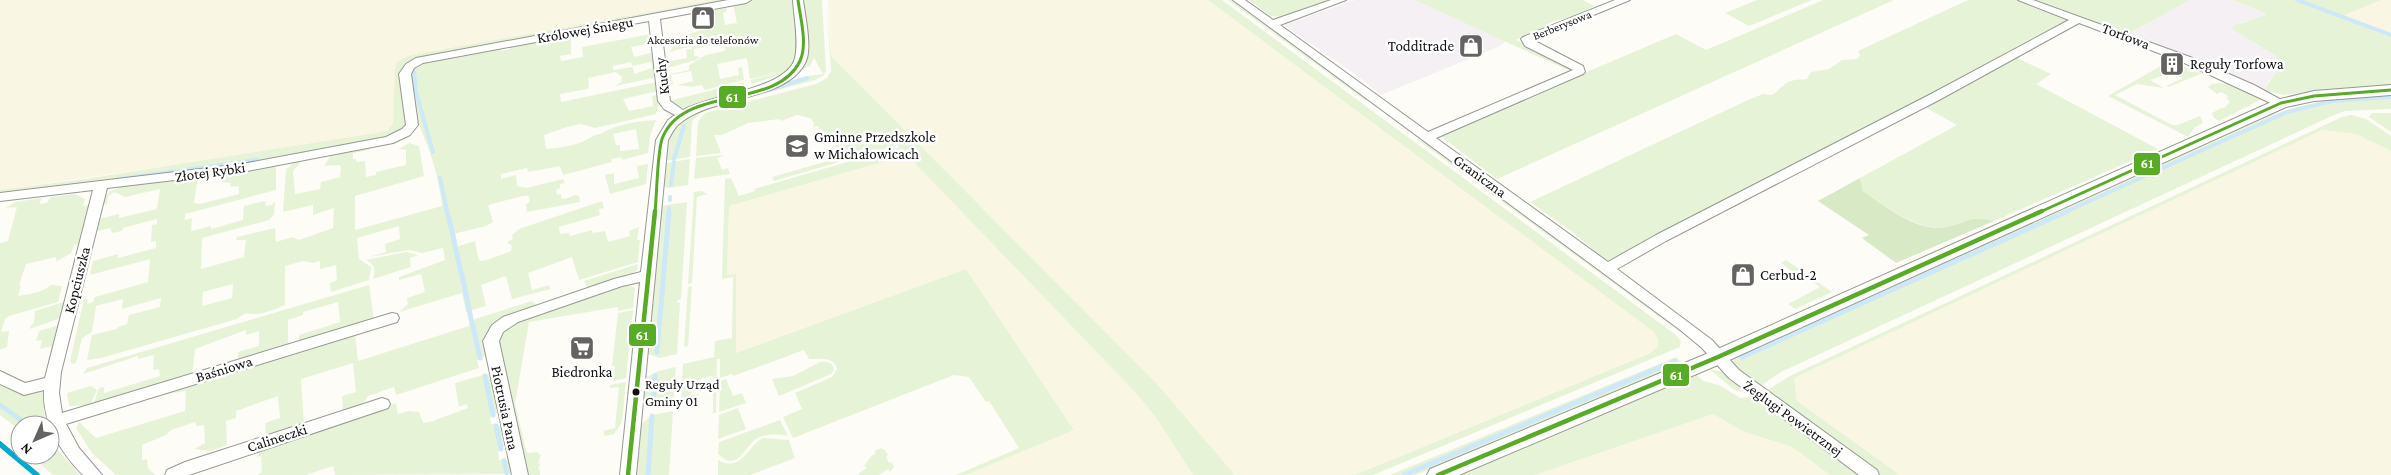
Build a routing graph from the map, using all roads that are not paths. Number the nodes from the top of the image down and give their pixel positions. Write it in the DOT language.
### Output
graph roads {
  1 [pos="746,0"];
  2 [pos="798,0"];
  3 [pos="1238,0"];
  4 [pos="1340,0"];
  5 [pos="1625,0"];
  6 [pos="2023,0"];
  7 [pos="654,18"];
  8 [pos="2078,19"];
  9 [pos="1272,24"];
  10 [pos="2391,90"];
  11 [pos="2281,103"];
  12 [pos="682,114"];
  13 [pos="412,125"];
  14 [pos="1427,137"];
  15 [pos="101,186"];
  16 [pos="0,197"];
  17 [pos="1607,269"];
  18 [pos="648,276"];
  19 [pos="392,318"];
  20 [pos="1718,357"];
  21 [pos="0,377"];
  22 [pos="53,378"];
  23 [pos="382,404"];
  24 [pos="55,415"];
  25 [pos="60,420"];
  26 [pos="60,427"];
  27 [pos="94,475"];
  28 [pos="173,475"];
  29 [pos="520,475"];
  30 [pos="628,475"];
  31 [pos="1438,475"];
  32 [pos="1871,475"];
  1 -- 7 [label="street, Królowej Śniegu"];
  2 -- 12 [label="street"];
  3 -- 9 [label="street, Graniczna"];
  4 -- 9 [label="street"];
  5 -- 14 [label="street, Berberysowa"];
  6 -- 8 [label="street, Torfowa"];
  7 -- 12 [label="street, Kuchy"];
  7 -- 13 [label="street, Królowej Śniegu"];
  8 -- 11 [label="street, Torfowa"];
  8 -- 17 [label="street"];
  9 -- 14 [label="street, Graniczna"];
  10 -- 11 [label="street"];
  11 -- 20 [label="street"];
  12 -- 18 [label="street"];
  13 -- 15 [label="street, Złotej Rybki"];
  14 -- 17 [label="street, Graniczna"];
  15 -- 16 [label="street, Złotej Rybki"];
  15 -- 22 [label="street, Kopciuszka"];
  17 -- 20 [label="street, Graniczna"];
  18 -- 29 [label="street, Piotrusia Pana"];
  18 -- 30 [label="street"];
  19 -- 25 [label="street, Baśniowa"];
  20 -- 31 [label="street"];
  20 -- 32 [label="street, Żeglugi Powietrznej"];
  21 -- 22 [label="street"];
  22 -- 24 [label="street, Kopciuszka"];
  23 -- 28 [label="street, Calineczki"];
  26 -- 27 [label="street, Kopciuszka"];
}
